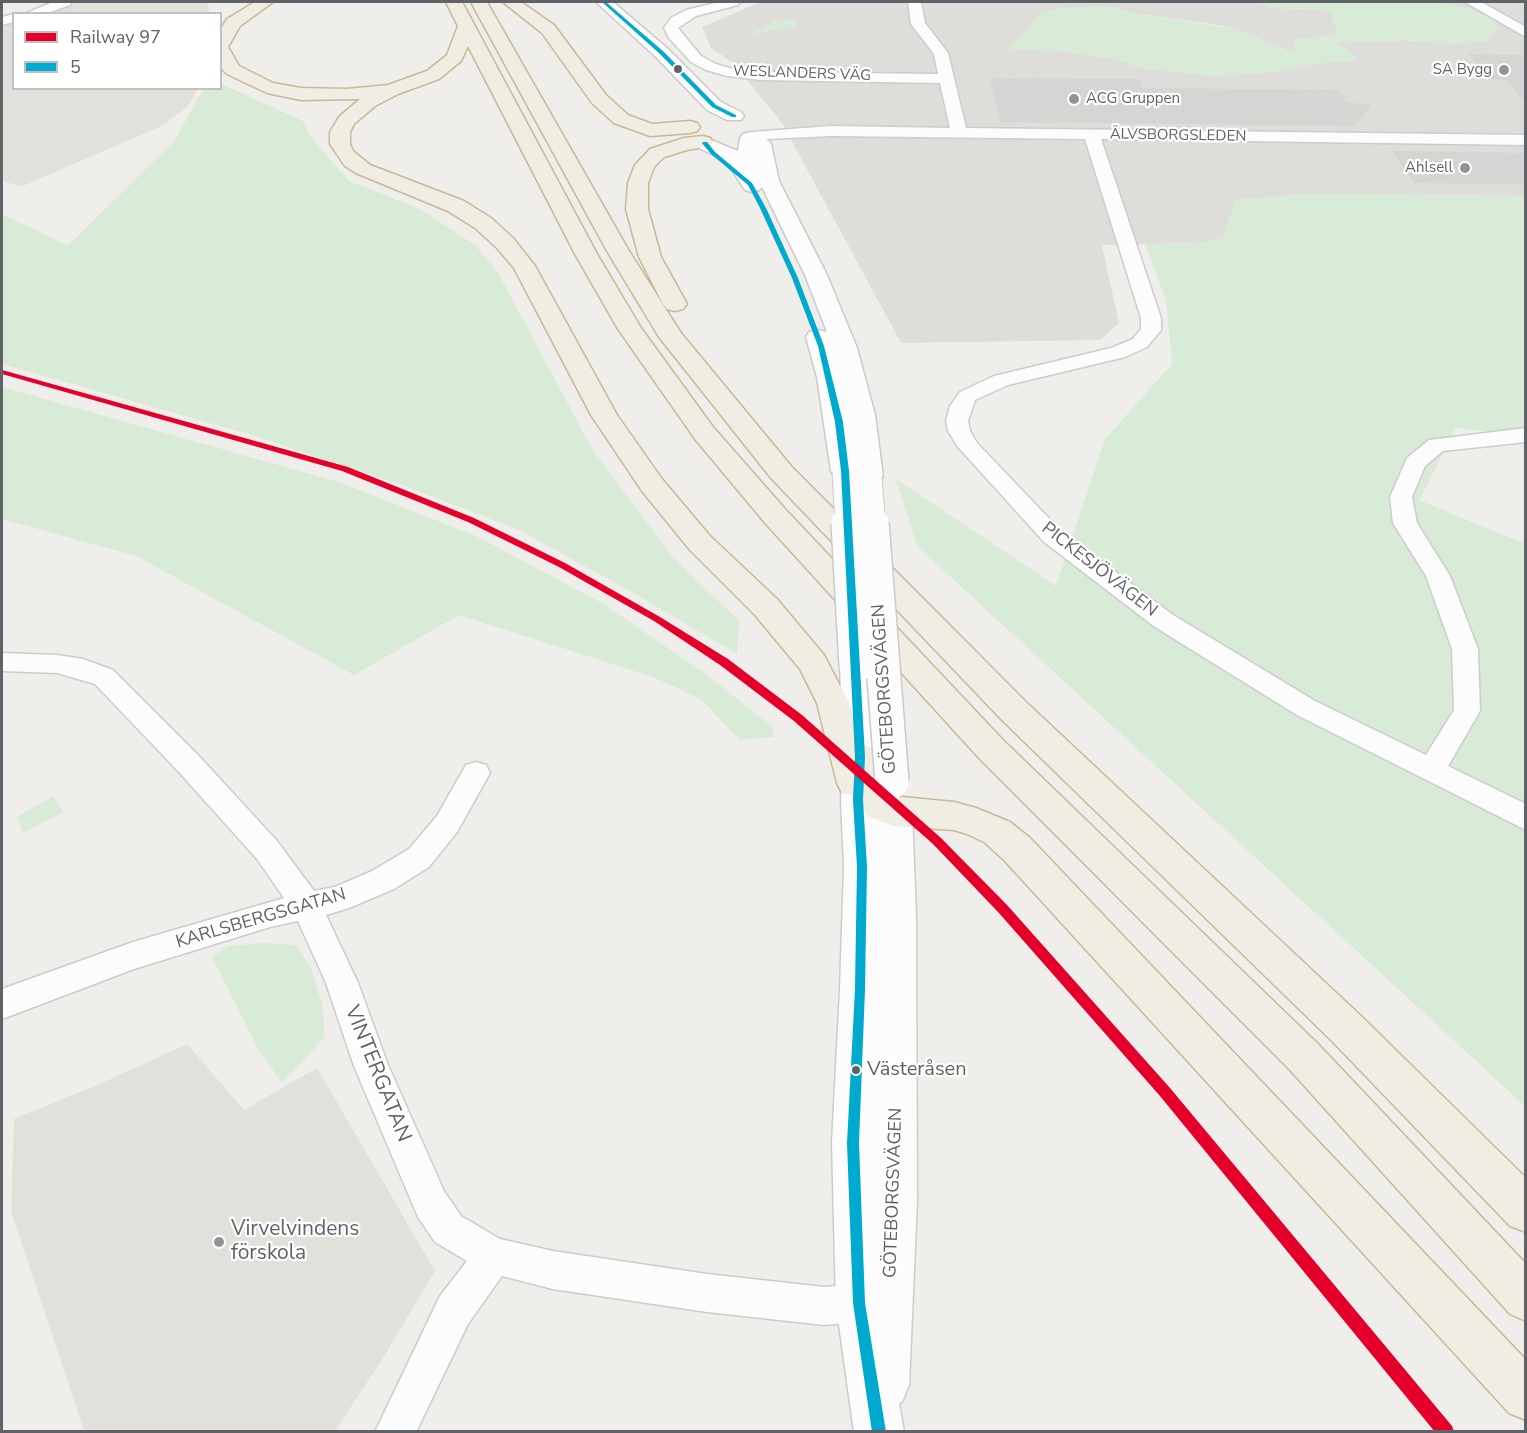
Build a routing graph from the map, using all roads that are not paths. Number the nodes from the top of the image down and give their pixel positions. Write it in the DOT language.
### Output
graph roads {
  1 [pos="65,2"];
  2 [pos="265,2"];
  3 [pos="454,2"];
  4 [pos="479,2"];
  5 [pos="511,2"];
  6 [pos="585,2"];
  7 [pos="604,2"];
  8 [pos="733,2"];
  9 [pos="915,2"];
  10 [pos="1472,2"];
  11 [pos="37,12"];
  12 [pos="467,25"];
  13 [pos="1526,33"];
  14 [pos="222,43"];
  15 [pos="222,52"];
  16 [pos="948,79"];
  17 [pos="391,90"];
  18 [pos="734,116"];
  19 [pos="695,128"];
  20 [pos="752,132"];
  21 [pos="959,134"];
  22 [pos="1092,135"];
  23 [pos="1526,140"];
  24 [pos="760,183"];
  25 [pos="736,420"];
  26 [pos="1526,435"];
  27 [pos="857,474"];
  28 [pos="2,662"];
  29 [pos="860,757"];
  30 [pos="1431,770"];
  31 [pos="476,773"];
  32 [pos="881,798"];
  33 [pos="1526,818"];
  34 [pos="307,906"];
  35 [pos="2,1004"];
  36 [pos="1526,1210"];
  37 [pos="494,1256"];
  38 [pos="1526,1298"];
  39 [pos="859,1304"];
  40 [pos="1526,1396"];
  41 [pos="395,1431"];
  42 [pos="880,1431"];
  1 -- 11 [label="street"];
  2 -- 14 [label="highway"];
  3 -- 12 [label="highway"];
  4 -- 25 [label="highway"];
  5 -- 19 [label="highway"];
  6 -- 19 [label="main road, GÖTEBORGSVÄGEN"];
  7 -- 18 [label="main road, GÖTEBORGSVÄGEN"];
  8 -- 16 [label="street, WESLANDERS VÄG"];
  9 -- 16 [label="street"];
  10 -- 13 [label="street"];
  12 -- 17 [label="highway"];
  12 -- 38 [label="highway"];
  15 -- 17 [label="highway"];
  16 -- 21 [label="street"];
  17 -- 32 [label="highway"];
  18 -- 19 [label="main road"];
  18 -- 20 [label="main road, GÖTEBORGSVÄGEN"];
  19 -- 20 [label="main road"];
  19 -- 24 [label="main road, GÖTEBORGSVÄGEN"];
  19 -- 25 [label="highway"];
  20 -- 21 [label="street, ÄLVSBORGSLEDEN"];
  20 -- 24 [label="main road, GÖTEBORGSVÄGEN"];
  21 -- 22 [label="street, ÄLVSBORGSLEDEN"];
  22 -- 23 [label="street, ÄLVSBORGSLEDEN"];
  22 -- 30 [label="street, PICKESJÖVÄGEN"];
  24 -- 27 [label="main road, GÖTEBORGSVÄGEN"];
  25 -- 36 [label="highway"];
  26 -- 30 [label="street"];
  27 -- 29 [label="main road, GÖTEBORGSVÄGEN, bridge"];
  27 -- 32 [label="main road, GÖTEBORGSVÄGEN, bridge"];
  28 -- 34 [label="street, VINTERGATAN"];
  29 -- 32 [label="highway"];
  30 -- 33 [label="street, PICKESJÖVÄGEN"];
  31 -- 34 [label="street, KARLSBERGSGATAN"];
  32 -- 39 [label="main road, GÖTEBORGSVÄGEN"];
  32 -- 40 [label="highway"];
  32 -- 42 [label="main road, GÖTEBORGSVÄGEN"];
  34 -- 35 [label="street, KARLSBERGSGATAN"];
  34 -- 37 [label="street, VINTERGATAN"];
  37 -- 39 [label="street, VINTERGATAN"];
  37 -- 41 [label="street"];
  39 -- 42 [label="main road, GÖTEBORGSVÄGEN"];
}
